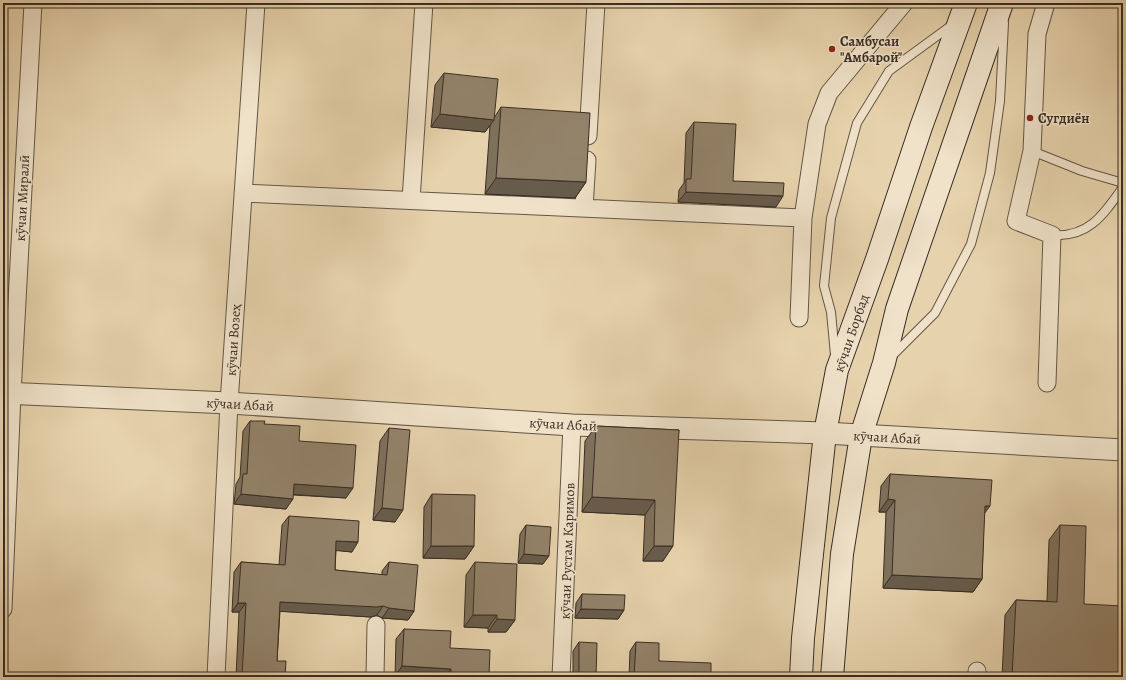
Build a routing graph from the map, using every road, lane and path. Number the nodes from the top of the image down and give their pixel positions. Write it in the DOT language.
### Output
graph roads {
  1 [pos="33,3"];
  2 [pos="256,3"];
  3 [pos="424,3"];
  4 [pos="596,3"];
  5 [pos="1003,3"];
  6 [pos="1046,3"];
  7 [pos="902,4"];
  8 [pos="963,11"];
  9 [pos="1032,151"];
  10 [pos="1123,183"];
  11 [pos="1123,187"];
  12 [pos="243,193"];
  13 [pos="411,200"];
  14 [pos="584,208"];
  15 [pos="803,218"];
  16 [pos="1052,235"];
  17 [pos="799,318"];
  18 [pos="884,363"];
  19 [pos="837,370"];
  20 [pos="1047,382"];
  21 [pos="8,393"];
  22 [pos="229,403"];
  23 [pos="572,425"];
  24 [pos="826,433"];
  25 [pos="861,436"];
  26 [pos="1123,450"];
  27 [pos="3,609"];
  28 [pos="376,625"];
  29 [pos="216,677"];
  30 [pos="375,677"];
  31 [pos="561,677"];
  32 [pos="801,677"];
  33 [pos="832,677"];
  1 -- 21 [label="street, кӯчаи Миралӣ"];
  2 -- 12 [label="street, кӯчаи Возеҳ"];
  3 -- 13 [label="street"];
  4 -- 14 [label="street"];
  5 -- 18 [label="main road"];
  5 -- 18 [label="lane"];
  6 -- 9 [label="street"];
  7 -- 15 [label="street"];
  8 -- 19 [label="main road, кӯчаи Борбад"];
  8 -- 19 [label="lane"];
  9 -- 10 [label="lane"];
  9 -- 16 [label="street"];
  11 -- 16 [label="lane"];
  12 -- 13 [label="street"];
  12 -- 22 [label="street, кӯчаи Возеҳ"];
  13 -- 14 [label="street"];
  14 -- 15 [label="street"];
  15 -- 17 [label="street"];
  16 -- 20 [label="street"];
  18 -- 25 [label="main road"];
  19 -- 24 [label="main road, кӯчаи Борбад"];
  21 -- 22 [label="street, кӯчаи Абаӣ"];
  21 -- 27 [label="street, кӯчаи Миралӣ"];
  22 -- 23 [label="street, кӯчаи Абаӣ"];
  22 -- 29 [label="street, кӯчаи Возеҳ"];
  23 -- 24 [label="street, кӯчаи Абаӣ"];
  23 -- 31 [label="street, кӯчаи Рустам Каримов"];
  24 -- 25 [label="street, кӯчаи Абаӣ"];
  24 -- 32 [label="main road, кӯчаи Борбад"];
  25 -- 26 [label="street, кӯчаи Абаӣ"];
  25 -- 33 [label="main road"];
  28 -- 30 [label="street"];
}
